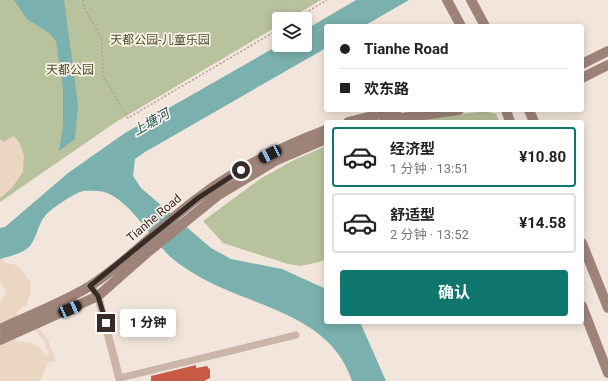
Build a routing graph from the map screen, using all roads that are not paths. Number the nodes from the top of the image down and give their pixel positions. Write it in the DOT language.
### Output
graph roads {
  1 [pos="447,0"];
  2 [pos="471,0"];
  3 [pos="460,24"];
  4 [pos="484,24"];
  5 [pos="608,50"];
  6 [pos="584,63"];
  7 [pos="608,65"];
  8 [pos="584,77"];
  9 [pos="389,112"];
  10 [pos="446,112"];
  11 [pos="356,120"];
  12 [pos="396,120"];
  13 [pos="324,131"];
  14 [pos="324,140"];
  15 [pos="145,248"];
  16 [pos="584,248"];
  17 [pos="90,286"];
  18 [pos="98,296"];
  19 [pos="608,308"];
  20 [pos="584,311"];
  21 [pos="0,329"];
  22 [pos="296,335"];
  23 [pos="0,340"];
  24 [pos="608,373"];
  25 [pos="120,380"];
  1 -- 3 [label="main road"];
  2 -- 4 [label="main road"];
  5 -- 6 [label="main road"];
  7 -- 8 [label="main road"];
  9 -- 11 [label="main road"];
  10 -- 12 [label="main road"];
  13 -- 15 [label="main road, Tianhe Road"];
  14 -- 15 [label="main road, Tianhe Road"];
  15 -- 17 [label="main road, Tianhe Road"];
  15 -- 18 [label="main road, Tianhe Road"];
  16 -- 19 [label="main road"];
  17 -- 18 [label="street"];
  17 -- 21 [label="main road, Tianhe Road"];
  18 -- 23 [label="main road, Tianhe Road"];
  18 -- 25 [label="street"];
  20 -- 24 [label="main road"];
  22 -- 25 [label="street"];
}
